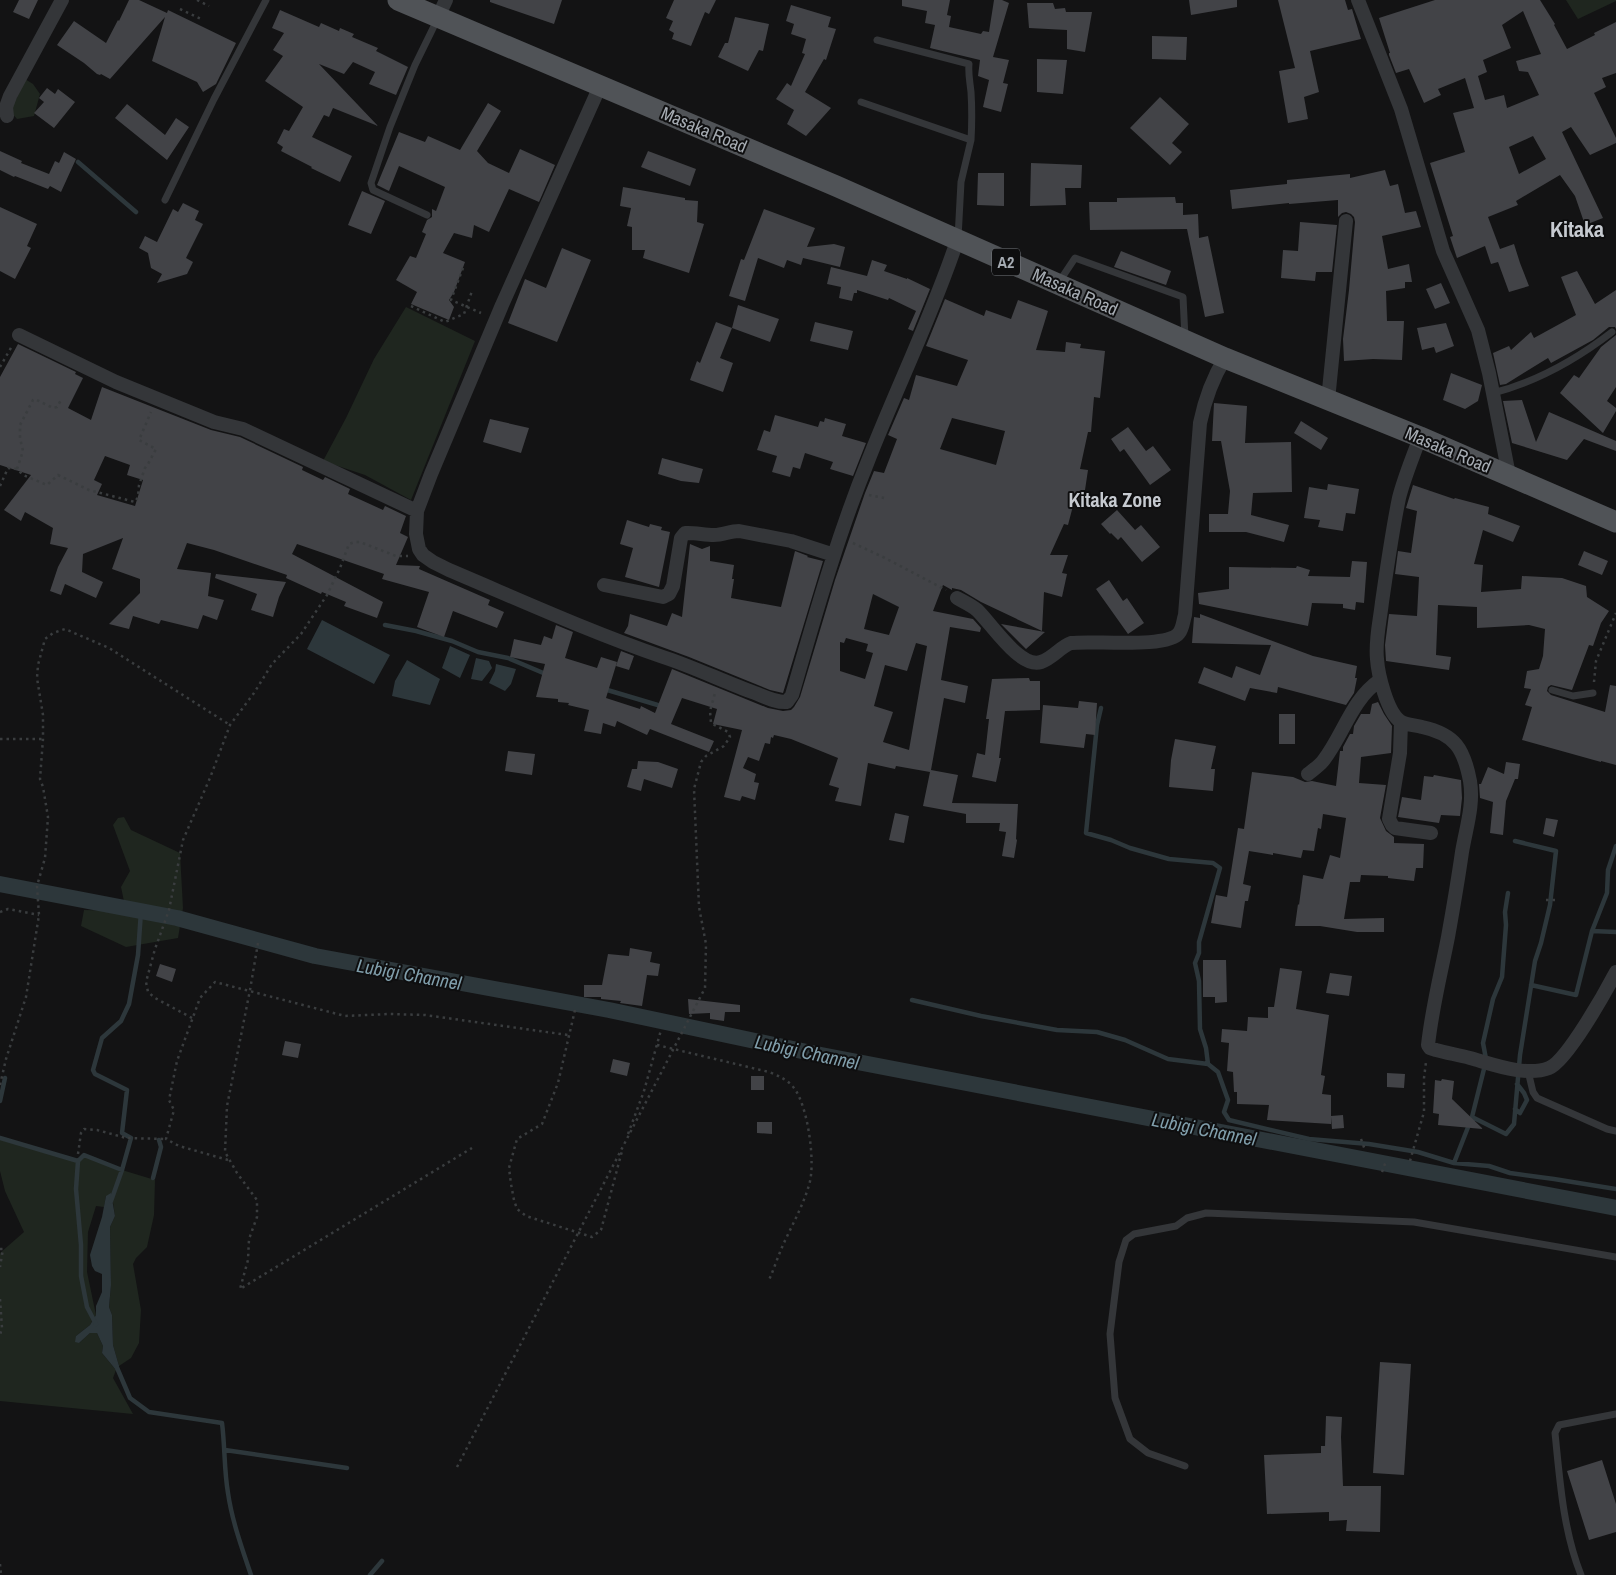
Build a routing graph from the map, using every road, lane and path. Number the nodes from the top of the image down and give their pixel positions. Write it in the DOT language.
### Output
graph roads {
  1 [pos="62,0"];
  2 [pos="197,0"];
  3 [pos="266,0"];
  4 [pos="398,0"];
  5 [pos="1358,0"];
  6 [pos="210,6"];
  7 [pos="180,9"];
  8 [pos="442,9"];
  9 [pos="203,20"];
  10 [pos="877,40"];
  11 [pos="600,86"];
  12 [pos="861,102"];
  13 [pos="7,116"];
  14 [pos="971,140"];
  15 [pos="165,200"];
  16 [pos="427,215"];
  17 [pos="1346,220"];
  18 [pos="957,241"];
  19 [pos="464,268"];
  20 [pos="1057,284"];
  21 [pos="472,291"];
  22 [pos="411,306"];
  23 [pos="466,307"];
  24 [pos="481,313"];
  25 [pos="1612,332"];
  26 [pos="19,335"];
  27 [pos="1185,341"];
  28 [pos="1225,358"];
  29 [pos="0,366"];
  30 [pos="1493,393"];
  31 [pos="157,399"];
  32 [pos="61,400"];
  33 [pos="1328,400"];
  34 [pos="1420,438"];
  35 [pos="17,469"];
  36 [pos="1509,475"];
  37 [pos="2,477"];
  38 [pos="0,486"];
  39 [pos="417,511"];
  40 [pos="1616,522"];
  41 [pos="840,538"];
  42 [pos="419,549"];
  43 [pos="834,555"];
  44 [pos="604,585"];
  45 [pos="957,598"];
  46 [pos="1616,614"];
  47 [pos="718,680"];
  48 [pos="1380,680"];
  49 [pos="1552,690"];
  50 [pos="1593,693"];
  51 [pos="1401,722"];
  52 [pos="230,725"];
  53 [pos="0,739"];
  54 [pos="43,740"];
  55 [pos="1308,774"];
  56 [pos="1431,833"];
  57 [pos="1546,900"];
  58 [pos="1559,900"];
  59 [pos="0,912"];
  60 [pos="39,915"];
  61 [pos="258,943"];
  62 [pos="1616,973"];
  63 [pos="250,990"];
  64 [pos="575,1010"];
  65 [pos="192,1018"];
  66 [pos="661,1030"];
  67 [pos="568,1035"];
  68 [pos="1428,1045"];
  69 [pos="657,1046"];
  70 [pos="1528,1071"];
  71 [pos="0,1085"];
  72 [pos="1616,1131"];
  73 [pos="166,1139"];
  74 [pos="1361,1139"];
  75 [pos="472,1148"];
  76 [pos="1365,1150"];
  77 [pos="78,1154"];
  78 [pos="230,1161"];
  79 [pos="1386,1161"];
  80 [pos="1410,1161"];
  81 [pos="1382,1172"];
  82 [pos="1,1249"];
  83 [pos="1616,1258"];
  84 [pos="0,1267"];
  85 [pos="769,1280"];
  86 [pos="0,1299"];
  87 [pos="0,1335"];
  88 [pos="1616,1414"];
  89 [pos="1185,1466"];
  90 [pos="457,1467"];
  91 [pos="0,1564"];
  92 [pos="2,1575"];
  93 [pos="1581,1575"];
  1 -- 13 [label="street"];
  2 -- 6 [label="path"];
  3 -- 15 [label="lane"];
  4 -- 8 [label="main road, Masaka Road / A2"];
  5 -- 30 [label="street"];
  7 -- 9 [label="path"];
  8 -- 11 [label="main road, Masaka Road / A2"];
  8 -- 16 [label="lane"];
  10 -- 14 [label="lane"];
  11 -- 18 [label="main road, Masaka Road / A2"];
  11 -- 39 [label="street"];
  12 -- 14 [label="lane"];
  14 -- 18 [label="lane"];
  17 -- 33 [label="street"];
  18 -- 20 [label="main road, Masaka Road / A2"];
  18 -- 41 [label="street"];
  19 -- 23 [label="path"];
  20 -- 27 [label="main road, Masaka Road / A2"];
  20 -- 27 [label="lane"];
  21 -- 23 [label="path"];
  22 -- 23 [label="path"];
  23 -- 24 [label="path"];
  25 -- 30 [label="lane"];
  26 -- 29 [label="path"];
  26 -- 31 [label="street"];
  27 -- 28 [label="main road, Masaka Road / A2"];
  28 -- 33 [label="main road, Masaka Road / A2"];
  28 -- 45 [label="street"];
  30 -- 36 [label="street"];
  31 -- 35 [label="path"];
  31 -- 39 [label="street"];
  32 -- 35 [label="path"];
  33 -- 34 [label="main road, Masaka Road / A2"];
  34 -- 36 [label="main road, Masaka Road / A2"];
  34 -- 48 [label="street"];
  35 -- 37 [label="path"];
  36 -- 40 [label="main road, Masaka Road / A2"];
  37 -- 38 [label="path"];
  39 -- 42 [label="street"];
  41 -- 43 [label="street"];
  41 -- 45 [label="path"];
  42 -- 47 [label="street"];
  42 -- 52 [label="path"];
  43 -- 44 [label="street"];
  43 -- 47 [label="street"];
  46 -- 50 [label="path"];
  47 -- 90 [label="path"];
  48 -- 51 [label="street"];
  48 -- 55 [label="street"];
  49 -- 50 [label="lane"];
  51 -- 56 [label="street"];
  51 -- 68 [label="street"];
  52 -- 54 [label="path"];
  52 -- 65 [label="path"];
  53 -- 54 [label="path"];
  54 -- 60 [label="path"];
  57 -- 58 [label="path"];
  59 -- 60 [label="path"];
  60 -- 71 [label="path"];
  61 -- 63 [label="path"];
  62 -- 70 [label="street"];
  63 -- 65 [label="path"];
  63 -- 67 [label="path"];
  63 -- 78 [label="path"];
  64 -- 67 [label="path"];
  65 -- 73 [label="path"];
  66 -- 69 [label="path"];
  67 -- 69 [label="path"];
  68 -- 70 [label="street"];
  68 -- 80 [label="path"];
  69 -- 85 [label="path"];
  70 -- 72 [label="lane"];
  73 -- 77 [label="path"];
  73 -- 78 [label="path"];
  74 -- 76 [label="path"];
  75 -- 78 [label="path"];
  79 -- 81 [label="path"];
  82 -- 84 [label="path"];
  83 -- 89 [label="lane"];
  86 -- 87 [label="path"];
  88 -- 93 [label="lane"];
  91 -- 92 [label="path"];
}
